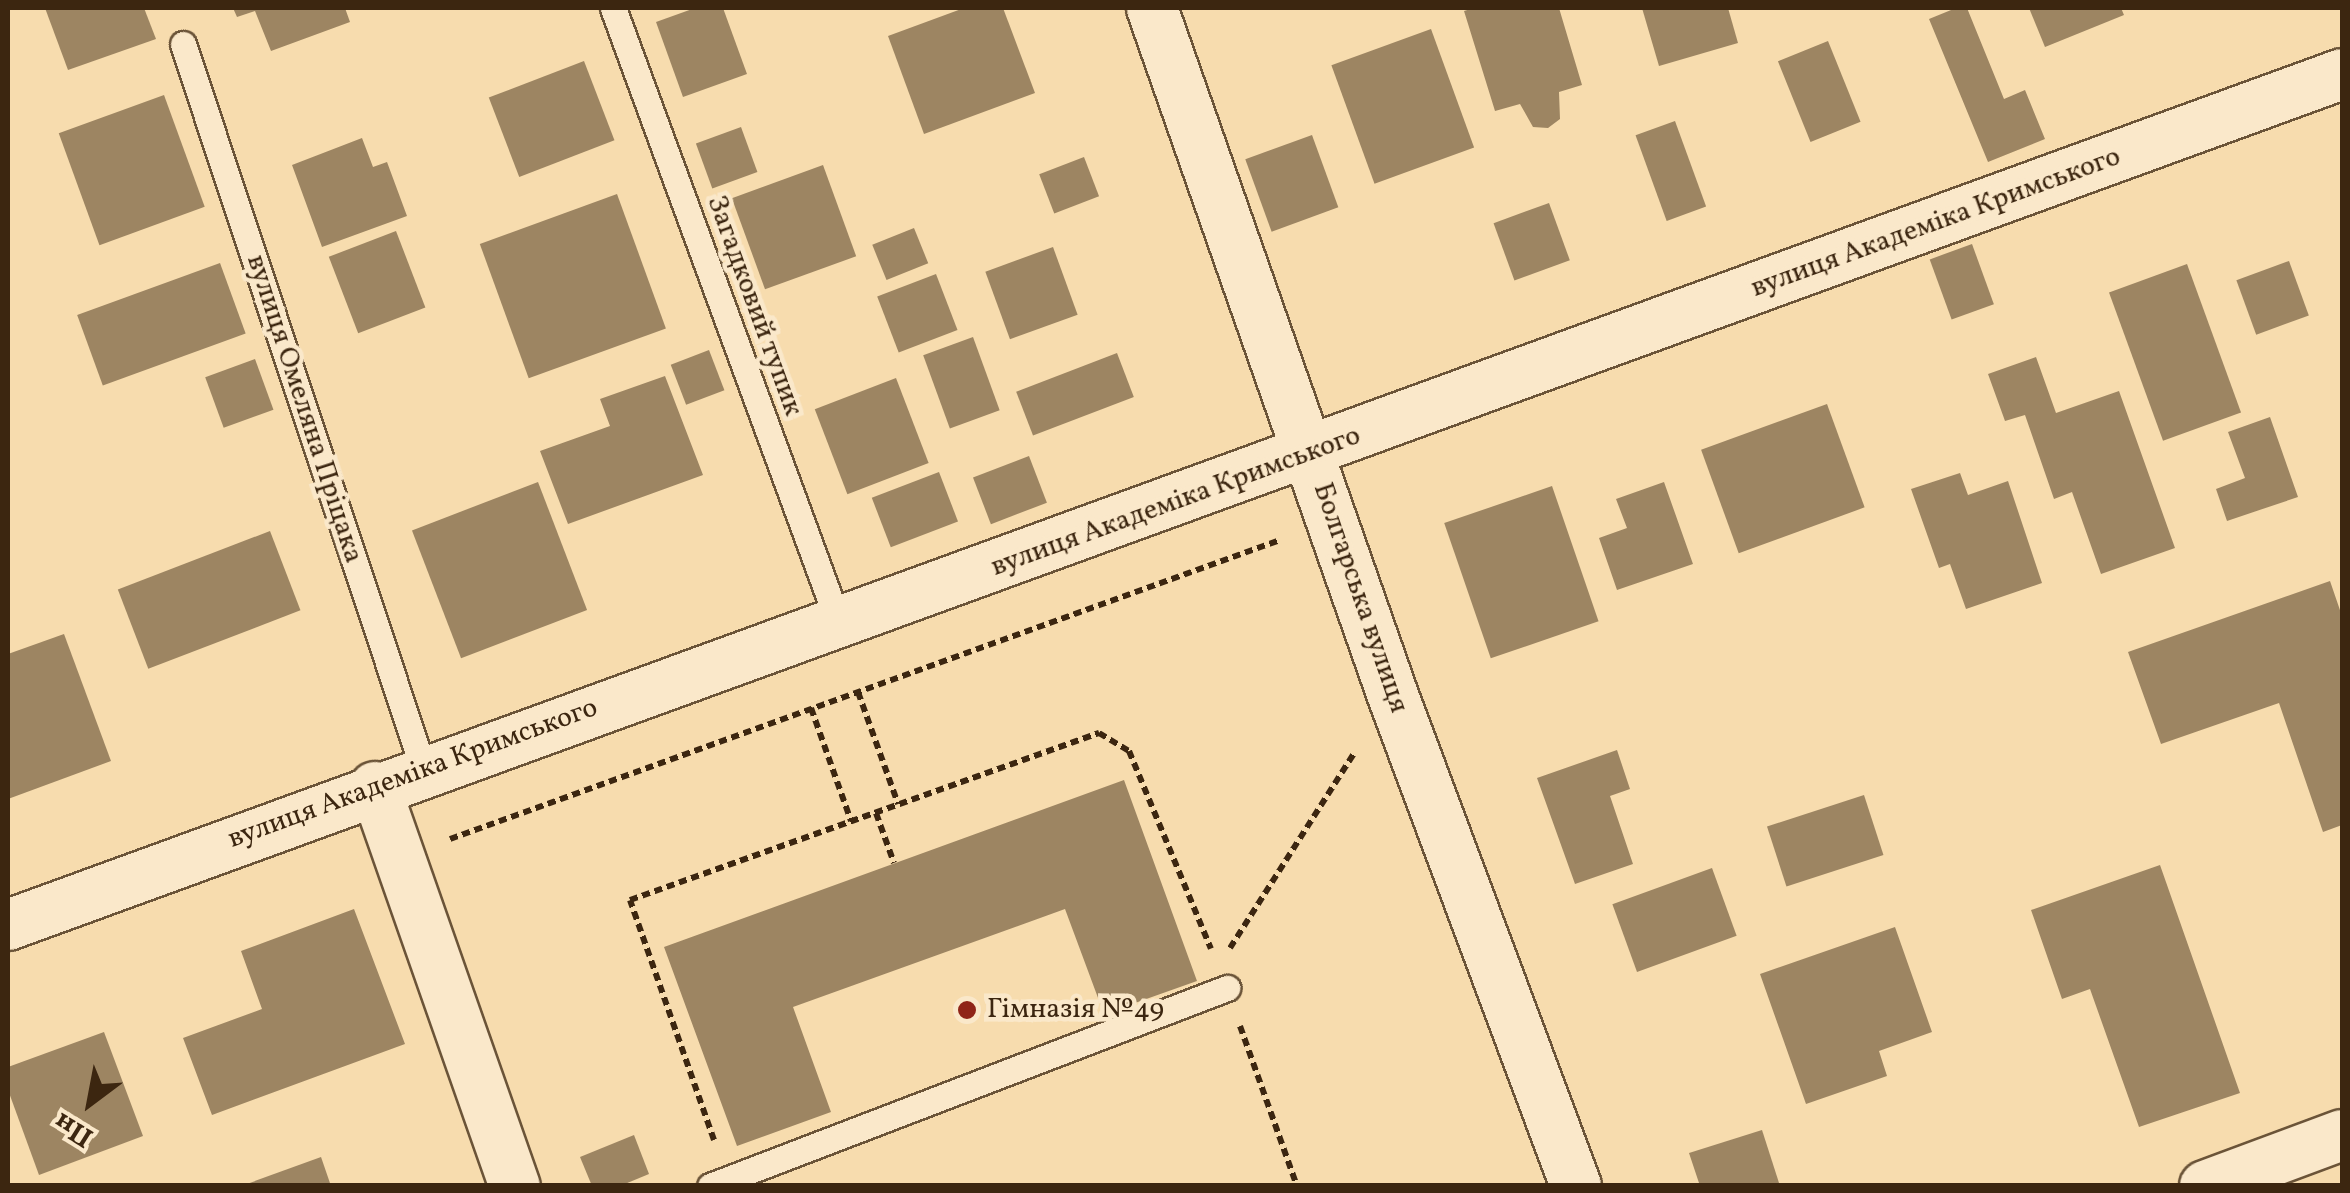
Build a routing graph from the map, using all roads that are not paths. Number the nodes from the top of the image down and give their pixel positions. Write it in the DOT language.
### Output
graph roads {
  1 [pos="613,8"];
  2 [pos="1152,8"];
  3 [pos="183,44"];
  4 [pos="2342,74"];
  5 [pos="1309,453"];
  6 [pos="839,624"];
  7 [pos="425,774"];
  8 [pos="376,787"];
  9 [pos="8,925"];
  10 [pos="1227,988"];
  11 [pos="2342,1135"];
  12 [pos="515,1186"];
  13 [pos="710,1186"];
  14 [pos="1576,1186"];
  15 [pos="2205,1186"];
  1 -- 6 [label="lane, Загадковий тупик"];
  2 -- 5 [label="street, Болгарська вулиця"];
  3 -- 7 [label="lane, вулиця Омеляна Пріцака"];
  4 -- 5 [label="street, вулиця Академіка Кримського"];
  5 -- 6 [label="street, вулиця Академіка Кримського"];
  5 -- 14 [label="street, Болгарська вулиця"];
  6 -- 7 [label="street, вулиця Академіка Кримського"];
  7 -- 8 [label="street, вулиця Академіка Кримського"];
  8 -- 9 [label="street, вулиця Академіка Кримського"];
  8 -- 12 [label="street"];
  10 -- 13 [label="lane"];
  11 -- 15 [label="street"];
}
